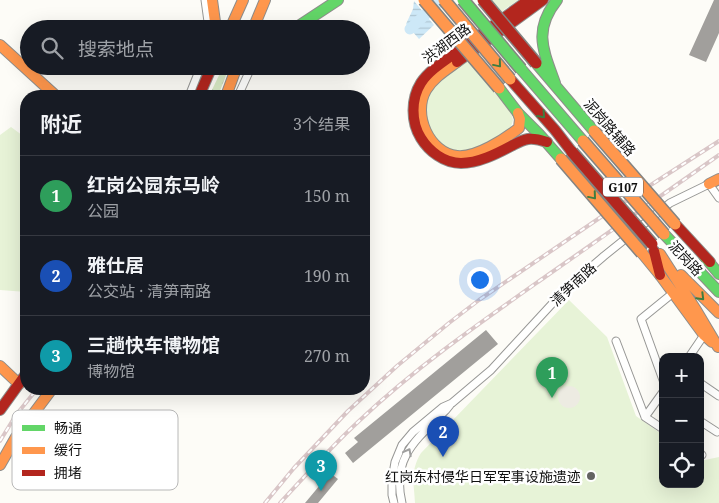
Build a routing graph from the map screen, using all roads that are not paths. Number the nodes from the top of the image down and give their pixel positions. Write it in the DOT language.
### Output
graph roads {
  1 [pos="205,0"];
  2 [pos="212,0"];
  3 [pos="243,0"];
  4 [pos="265,0"];
  5 [pos="338,0"];
  6 [pos="424,0"];
  7 [pos="444,0"];
  8 [pos="463,0"];
  9 [pos="482,0"];
  10 [pos="530,0"];
  11 [pos="543,0"];
  12 [pos="557,0"];
  13 [pos="212,20"];
  14 [pos="214,20"];
  15 [pos="234,20"];
  16 [pos="257,20"];
  17 [pos="308,20"];
  18 [pos="0,45"];
  19 [pos="0,55"];
  20 [pos="20,64"];
  21 [pos="20,73"];
  22 [pos="22,75"];
  23 [pos="32,75"];
  24 [pos="203,75"];
  25 [pos="206,75"];
  26 [pos="234,75"];
  27 [pos="243,75"];
  28 [pos="39,90"];
  29 [pos="49,90"];
  30 [pos="192,90"];
  31 [pos="201,90"];
  32 [pos="228,90"];
  33 [pos="240,90"];
  34 [pos="564,96"];
  35 [pos="509,100"];
  36 [pos="518,113"];
  37 [pos="546,142"];
  38 [pos="572,152"];
  39 [pos="716,181"];
  40 [pos="719,198"];
  41 [pos="652,244"];
  42 [pos="660,254"];
  43 [pos="704,256"];
  44 [pos="719,270"];
  45 [pos="719,274"];
  46 [pos="660,275"];
  47 [pos="719,292"];
  48 [pos="673,293"];
  49 [pos="719,313"];
  50 [pos="704,335"];
  51 [pos="616,341"];
  52 [pos="718,347"];
  53 [pos="692,353"];
  54 [pos="0,366"];
  55 [pos="659,368"];
  56 [pos="19,384"];
  57 [pos="704,386"];
  58 [pos="48,395"];
  59 [pos="719,396"];
  60 [pos="659,398"];
  61 [pos="452,403"];
  62 [pos="0,410"];
  63 [pos="36,410"];
  64 [pos="645,417"];
  65 [pos="704,424"];
  66 [pos="659,426"];
  67 [pos="717,432"];
  68 [pos="12,444"];
  69 [pos="0,465"];
  70 [pos="394,503"];
  71 [pos="402,503"];
  1 -- 13 [label="street"];
  2 -- 14 [label="main road"];
  3 -- 15 [label="main road"];
  4 -- 16 [label="main road"];
  5 -- 17 [label="main road"];
  6 -- 35 [label="main road, bridge"];
  7 -- 38 [label="main road, G107, one-way, bridge"];
  8 -- 47 [label="main road, 泥岗路 / G107, bridge"];
  9 -- 34 [label="main road, 泥岗路辅路, bridge"];
  10 -- 37 [label="main road, 洪湖西路"];
  11 -- 36 [label="main road, 洪湖西路"];
  12 -- 34 [label="main road"];
  18 -- 20 [label="main road"];
  19 -- 21 [label="main road"];
  22 -- 28 [label="main road"];
  23 -- 29 [label="main road"];
  24 -- 30 [label="street"];
  25 -- 31 [label="main road"];
  26 -- 32 [label="main road"];
  27 -- 33 [label="street"];
  34 -- 43 [label="main road, 泥岗路辅路, bridge"];
  35 -- 36 [label="main road"];
  35 -- 38 [label="main road"];
  36 -- 37 [label="main road"];
  37 -- 46 [label="main road, one-way, bridge"];
  38 -- 41 [label="main road, G107, bridge"];
  39 -- 40 [label="street"];
  39 -- 61 [label="street, 清笋南路"];
  41 -- 42 [label="main road, 泥岗路 / G107"];
  41 -- 46 [label="main road"];
  42 -- 49 [label="main road, 泥岗路 / G107, one-way"];
  42 -- 52 [label="main road"];
  43 -- 44 [label="main road, 泥岗路辅路"];
  43 -- 45 [label="main road"];
  46 -- 48 [label="main road"];
  48 -- 50 [label="main road"];
  48 -- 55 [label="street"];
  50 -- 52 [label="main road"];
  50 -- 53 [label="street"];
  51 -- 64 [label="street"];
  54 -- 56 [label="main road"];
  56 -- 62 [label="main road"];
  57 -- 59 [label="street"];
  58 -- 63 [label="main road"];
  60 -- 64 [label="street"];
  61 -- 70 [label="street, 清笋南路"];
  71 -- 61 [label="street, 清笋南路, one-way"];
  64 -- 66 [label="street"];
  65 -- 67 [label="street"];
  68 -- 69 [label="main road"];
}
